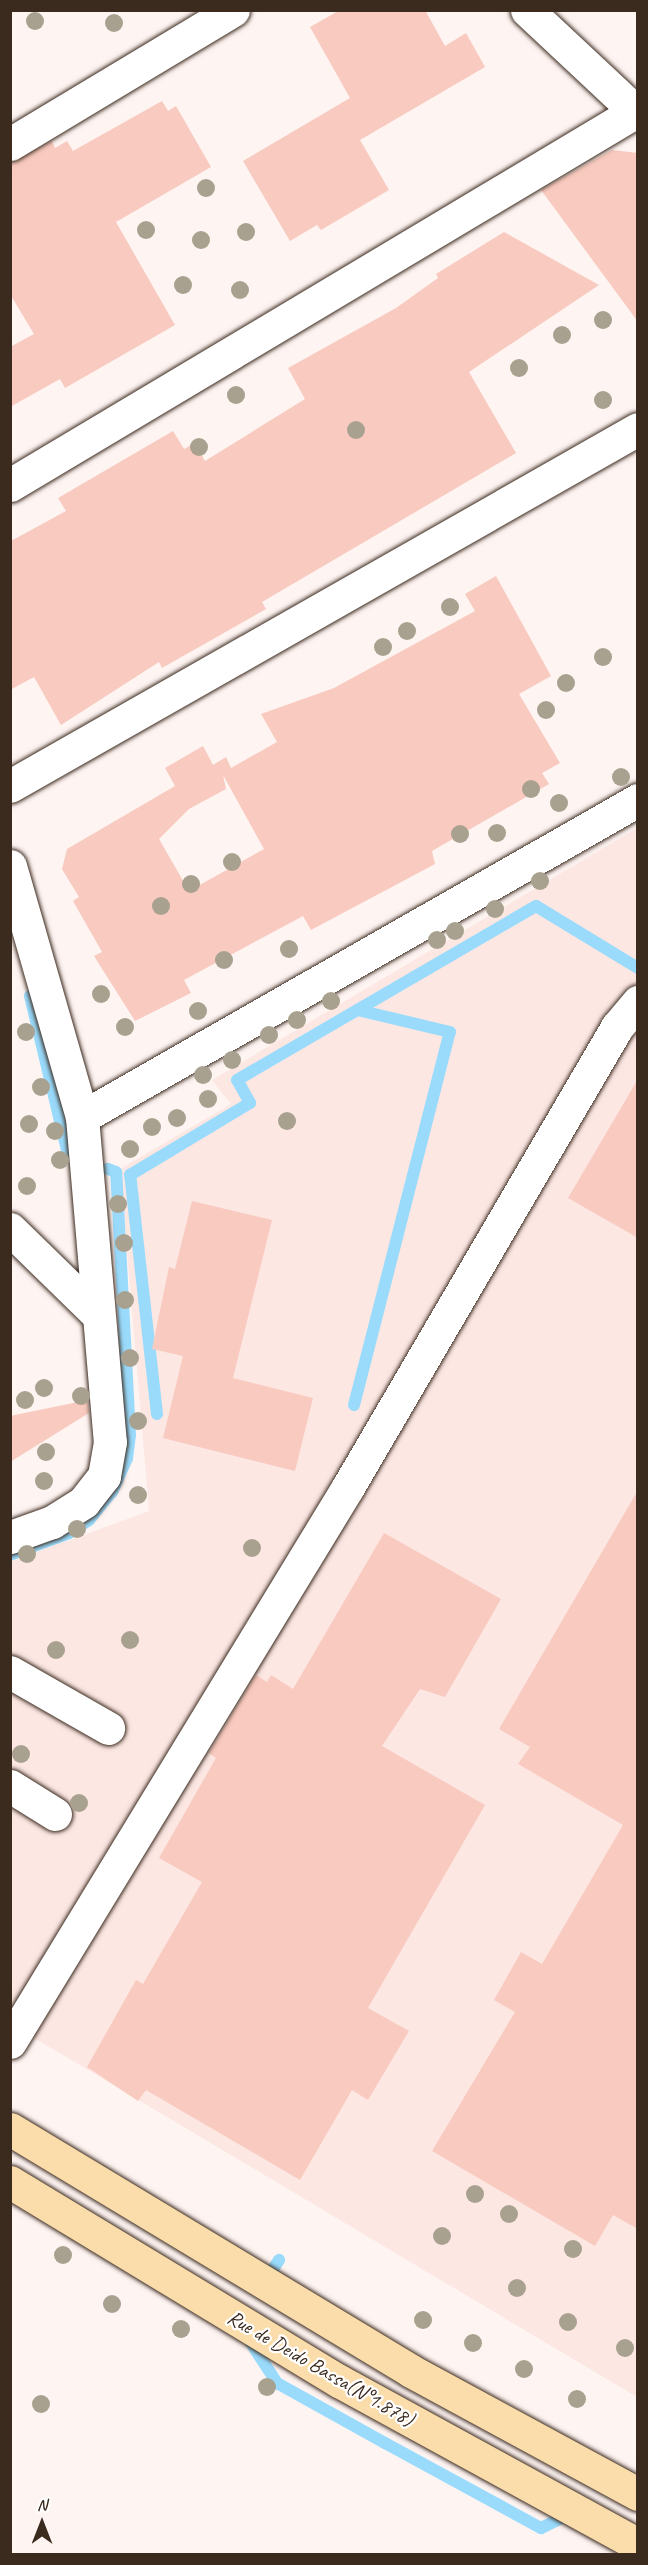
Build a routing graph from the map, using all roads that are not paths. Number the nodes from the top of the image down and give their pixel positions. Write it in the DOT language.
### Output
graph roads {
  1 [pos="233,10"];
  2 [pos="527,10"];
  3 [pos="636,112"];
  4 [pos="10,144"];
  5 [pos="638,429"];
  6 [pos="10,485"];
  7 [pos="10,786"];
  8 [pos="638,800"];
  9 [pos="10,866"];
  10 [pos="631,1023"];
  11 [pos="82,1117"];
  12 [pos="10,1229"];
  13 [pos="98,1314"];
  14 [pos="10,1537"];
  15 [pos="10,1671"];
  16 [pos="108,1728"];
  17 [pos="10,1786"];
  18 [pos="55,1814"];
  19 [pos="10,2042"];
  20 [pos="10,2129"];
  21 [pos="10,2182"];
  22 [pos="638,2494"];
  23 [pos="638,2545"];
  1 -- 4 [label="street"];
  2 -- 3 [label="street"];
  3 -- 6 [label="street"];
  5 -- 7 [label="street"];
  8 -- 11 [label="street"];
  9 -- 11 [label="street"];
  10 -- 19 [label="street"];
  11 -- 13 [label="street"];
  12 -- 13 [label="street"];
  13 -- 14 [label="street"];
  15 -- 16 [label="street"];
  17 -- 18 [label="street"];
  20 -- 22 [label="main road"];
  21 -- 23 [label="main road, Rue de Deido Bassa(N°1.878)"];
}
